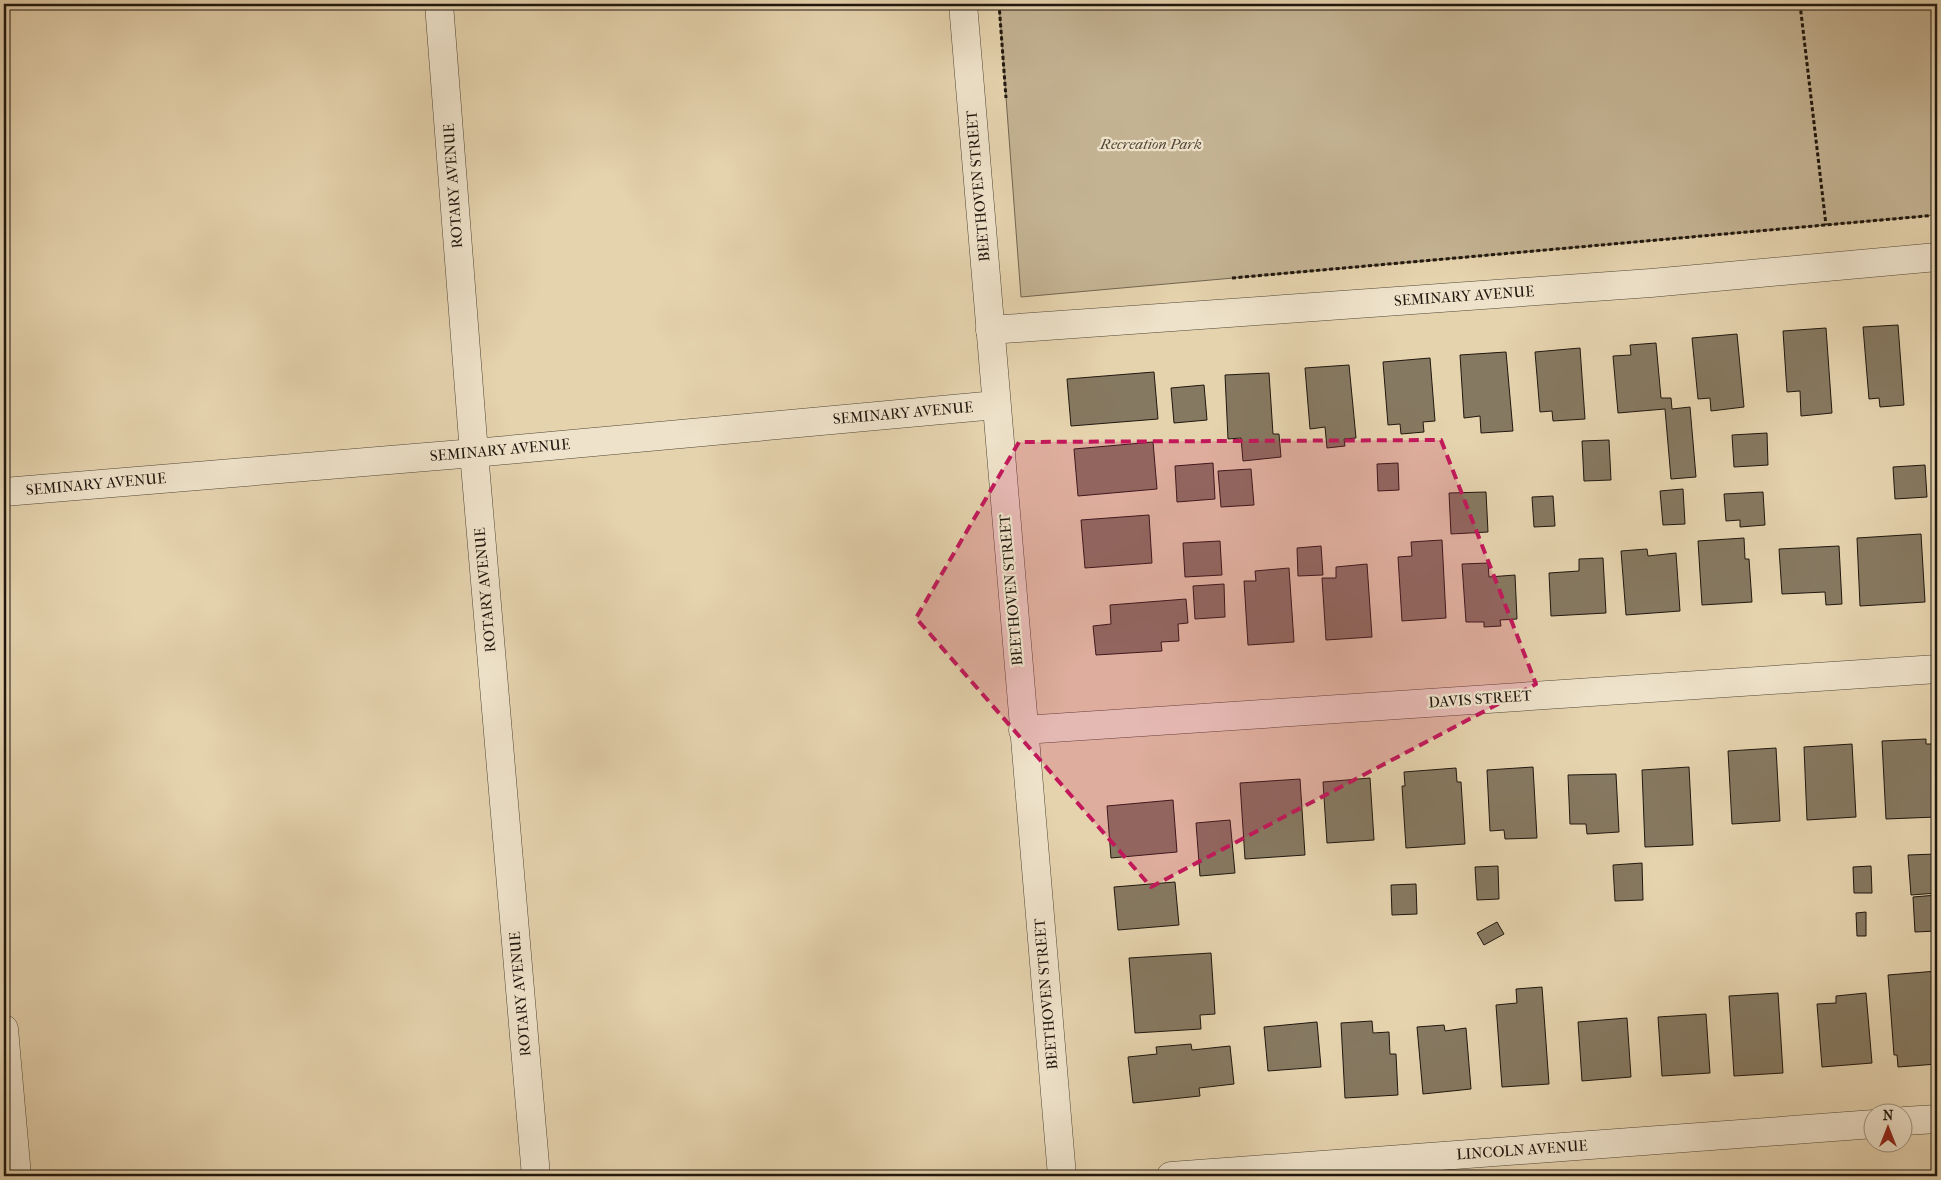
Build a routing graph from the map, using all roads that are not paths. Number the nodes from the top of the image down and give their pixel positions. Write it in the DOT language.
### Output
graph roads {
  1 [pos="439,4"];
  2 [pos="963,4"];
  3 [pos="1937,257"];
  4 [pos="990,330"];
  5 [pos="996,405"];
  6 [pos="474,452"];
  7 [pos="4,492"];
  8 [pos="1937,669"];
  9 [pos="1023,730"];
  10 [pos="4,1030"];
  11 [pos="1937,1119"];
  12 [pos="1914,1121"];
  13 [pos="1864,1125"];
  14 [pos="17,1176"];
  15 [pos="536,1176"];
  16 [pos="1062,1176"];
  17 [pos="1171,1176"];
  1 -- 6 [label="street, ROTARY AVENUE"];
  2 -- 4 [label="street, BEETHOVEN STREET"];
  3 -- 4 [label="street, SEMINARY AVENUE"];
  4 -- 5 [label="street, BEETHOVEN STREET"];
  5 -- 6 [label="street, SEMINARY AVENUE"];
  5 -- 9 [label="street, BEETHOVEN STREET"];
  6 -- 7 [label="street, SEMINARY AVENUE"];
  6 -- 15 [label="street, ROTARY AVENUE"];
  8 -- 9 [label="street, DAVIS STREET"];
  9 -- 16 [label="street, BEETHOVEN STREET"];
  10 -- 14 [label="street"];
  11 -- 12 [label="street"];
  13 -- 17 [label="street, LINCOLN AVENUE"];
}
